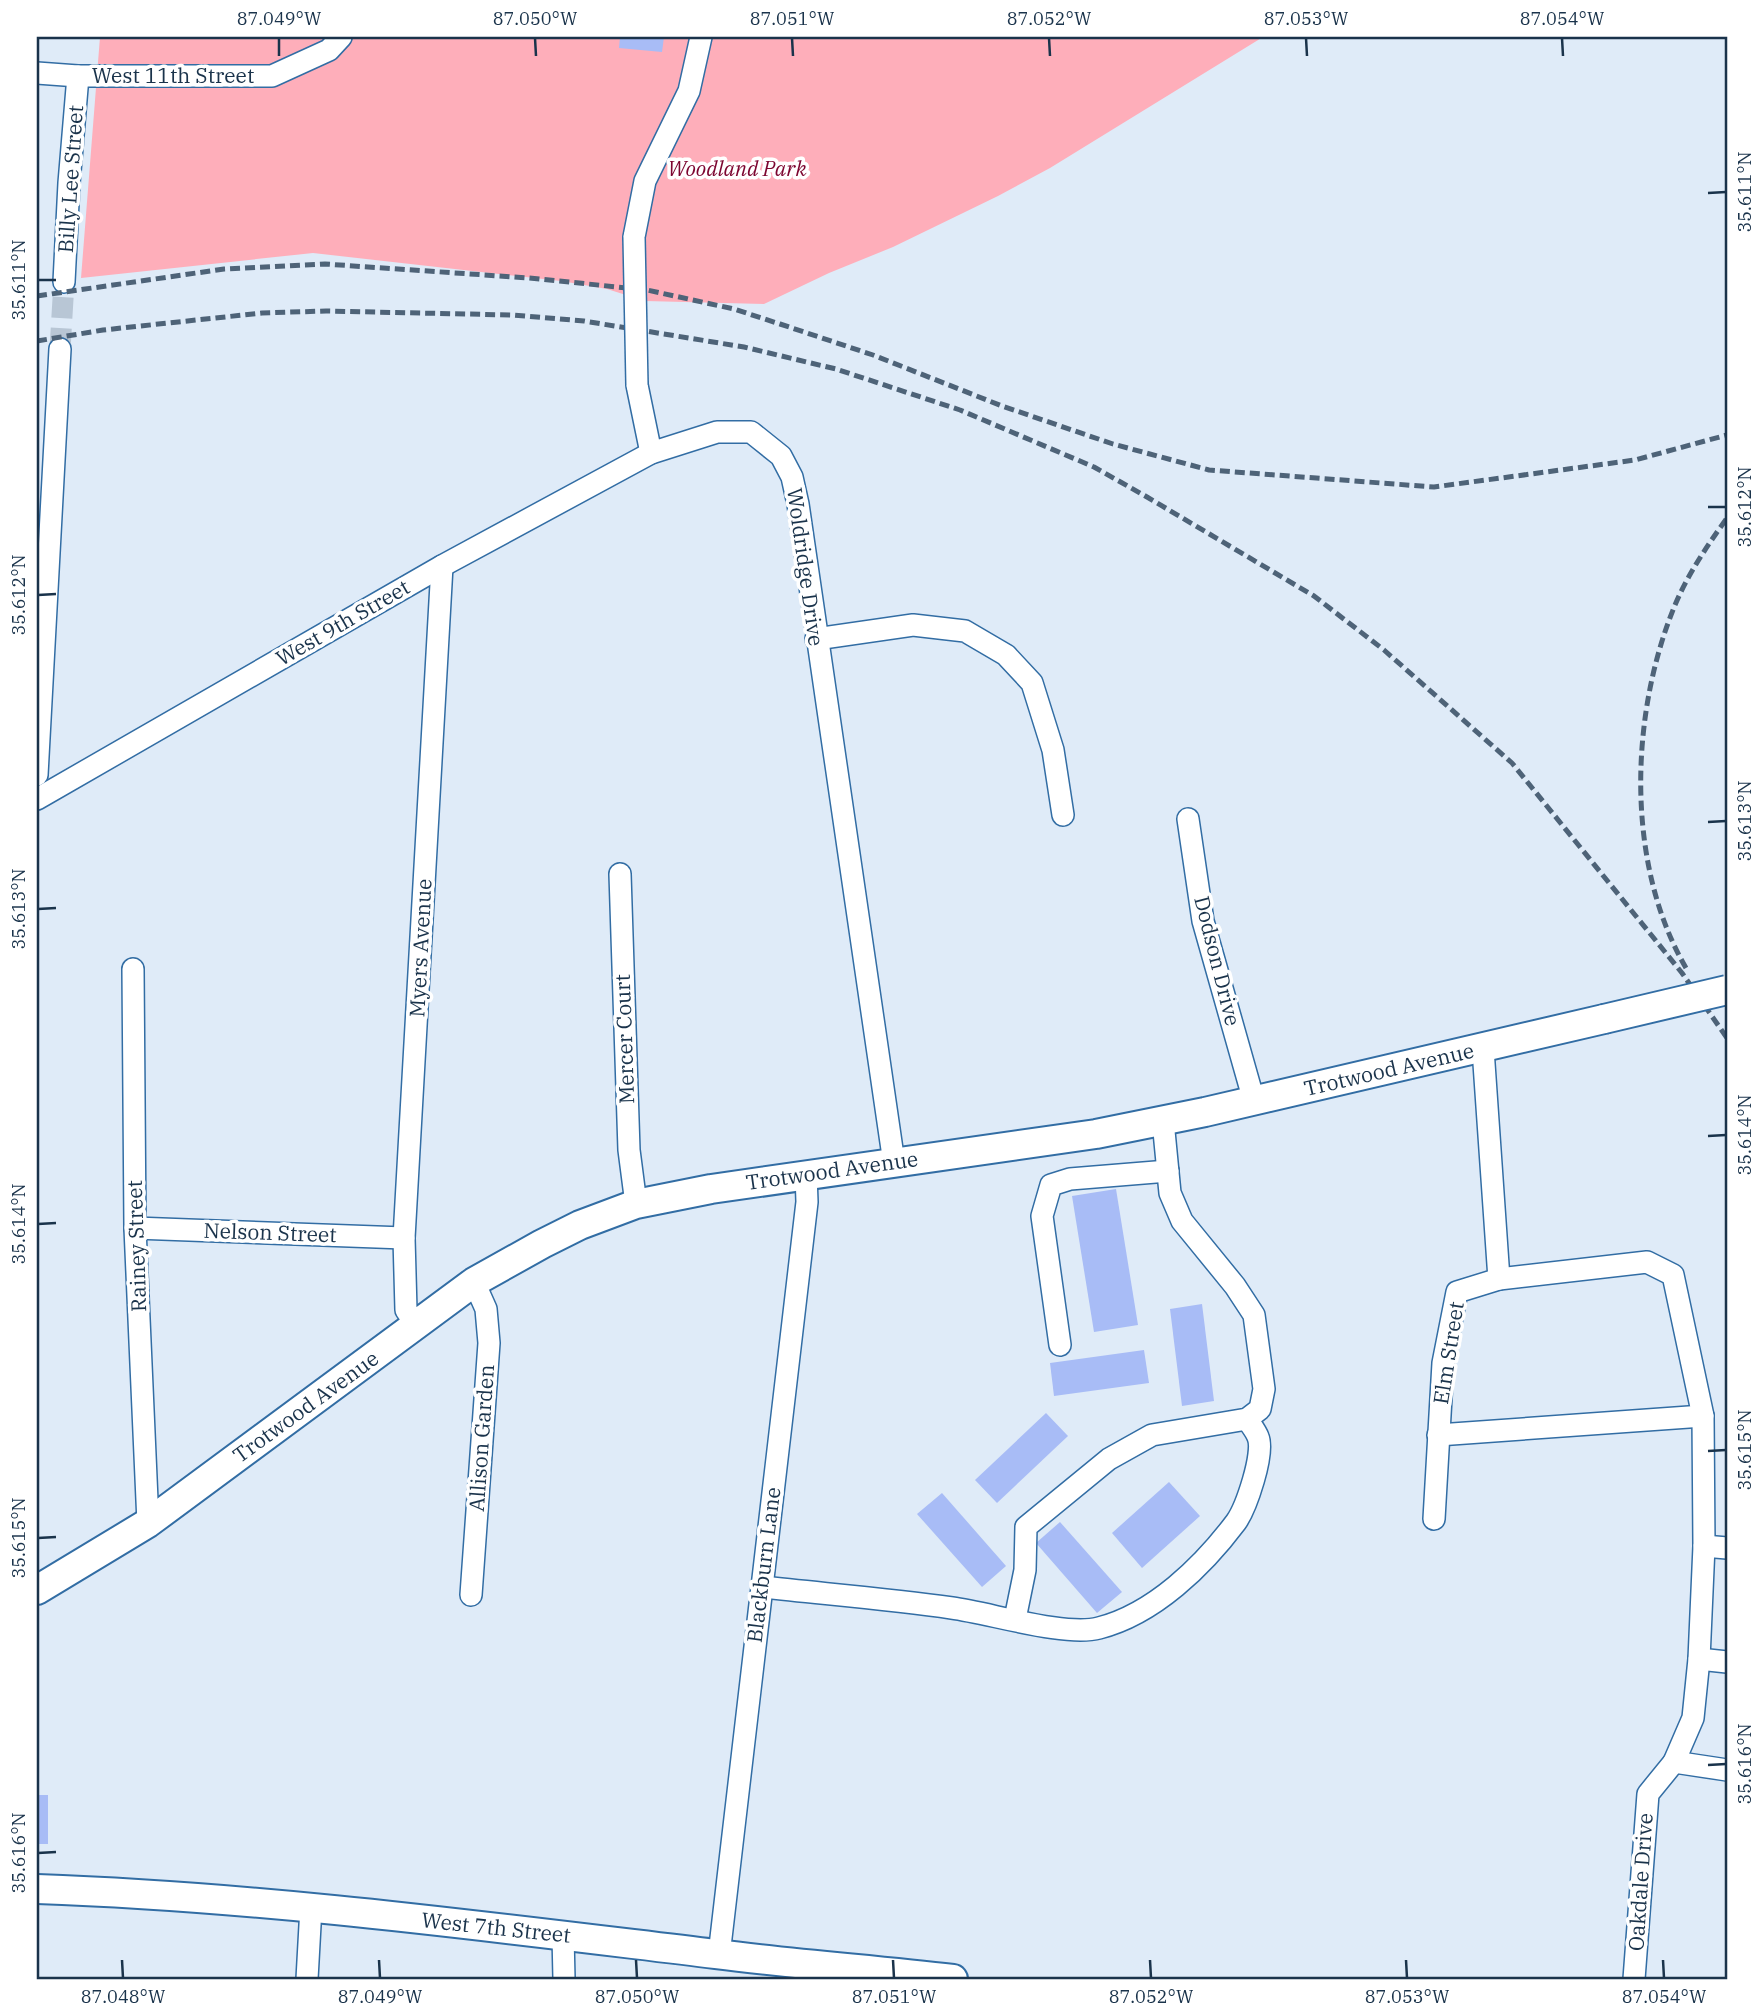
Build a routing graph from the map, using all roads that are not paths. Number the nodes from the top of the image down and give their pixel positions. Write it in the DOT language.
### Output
graph roads {
  1 [pos="341,37"];
  2 [pos="701,37"];
  3 [pos="37,73"];
  4 [pos="78,76"];
  5 [pos="64,282"];
  6 [pos="60,349"];
  7 [pos="651,453"];
  8 [pos="442,566"];
  9 [pos="816,639"];
  10 [pos="37,775"];
  11 [pos="37,799"];
  12 [pos="1063,815"];
  13 [pos="1188,819"];
  14 [pos="620,874"];
  15 [pos="133,969"];
  16 [pos="1727,990"];
  17 [pos="1483,1049"];
  18 [pos="1254,1101"];
  19 [pos="1163,1121"];
  20 [pos="894,1163"];
  21 [pos="1168,1171"];
  22 [pos="806,1174"];
  23 [pos="636,1205"];
  24 [pos="135,1228"];
  25 [pos="404,1238"];
  26 [pos="1499,1279"];
  27 [pos="474,1282"];
  28 [pos="417,1326"];
  29 [pos="1060,1345"];
  30 [pos="1703,1416"];
  31 [pos="1247,1419"];
  32 [pos="1438,1435"];
  33 [pos="1434,1519"];
  34 [pos="148,1523"];
  35 [pos="1704,1546"];
  36 [pos="1727,1548"];
  37 [pos="762,1587"];
  38 [pos="37,1590"];
  39 [pos="471,1595"];
  40 [pos="1015,1619"];
  41 [pos="1699,1659"];
  42 [pos="1727,1662"];
  43 [pos="1674,1762"];
  44 [pos="1727,1770"];
  45 [pos="37,1889"];
  46 [pos="310,1907"];
  47 [pos="563,1935"];
  48 [pos="719,1955"];
  49 [pos="873,1975"];
  50 [pos="307,1979"];
  51 [pos="564,1979"];
  52 [pos="953,1979"];
  53 [pos="1634,1979"];
  1 -- 4 [label="street, West 11th Street"];
  2 -- 7 [label="street, bridge"];
  3 -- 4 [label="street, West 11th Street"];
  4 -- 5 [label="street, Billy Lee Street"];
  6 -- 10 [label="street"];
  7 -- 8 [label="street, West 9th Street"];
  7 -- 9 [label="street, Woldridge Drive"];
  8 -- 11 [label="street, West 9th Street"];
  8 -- 25 [label="street, Myers Avenue"];
  9 -- 12 [label="street"];
  9 -- 20 [label="street, Woldridge Drive"];
  13 -- 18 [label="street, Dodson Drive"];
  14 -- 23 [label="street, Mercer Court"];
  15 -- 24 [label="street, Rainey Street"];
  16 -- 17 [label="main road, Trotwood Avenue, bridge"];
  17 -- 18 [label="main road, Trotwood Avenue"];
  17 -- 26 [label="street"];
  18 -- 19 [label="main road, Trotwood Avenue"];
  19 -- 20 [label="main road, Trotwood Avenue"];
  19 -- 21 [label="street"];
  20 -- 22 [label="main road, Trotwood Avenue"];
  21 -- 29 [label="street"];
  21 -- 31 [label="street"];
  22 -- 23 [label="main road, Trotwood Avenue"];
  22 -- 37 [label="street, Blackburn Lane"];
  23 -- 27 [label="main road, Trotwood Avenue"];
  24 -- 25 [label="street, Nelson Street"];
  24 -- 34 [label="street, Rainey Street"];
  25 -- 28 [label="street, Myers Avenue"];
  26 -- 30 [label="street, Oakdale Drive"];
  26 -- 32 [label="street, Elm Street"];
  27 -- 28 [label="main road, Trotwood Avenue"];
  27 -- 39 [label="street, Allison Garden"];
  28 -- 34 [label="main road, Trotwood Avenue"];
  30 -- 32 [label="street"];
  30 -- 35 [label="street, Oakdale Drive"];
  31 -- 40 [label="street"];
  31 -- 40 [label="street"];
  32 -- 33 [label="street, Elm Street"];
  34 -- 38 [label="main road, Trotwood Avenue"];
  35 -- 36 [label="street"];
  35 -- 41 [label="street, Oakdale Drive"];
  37 -- 40 [label="street"];
  37 -- 48 [label="street, Blackburn Lane"];
  41 -- 42 [label="street"];
  41 -- 43 [label="street, Oakdale Drive"];
  43 -- 44 [label="street"];
  43 -- 53 [label="street, Oakdale Drive"];
  45 -- 46 [label="main road, West 7th Street"];
  46 -- 47 [label="main road, West 7th Street"];
  46 -- 50 [label="street"];
  47 -- 48 [label="main road, West 7th Street"];
  47 -- 51 [label="street"];
  48 -- 49 [label="main road, West 7th Street"];
  49 -- 52 [label="main road, West 7th Street"];
}
